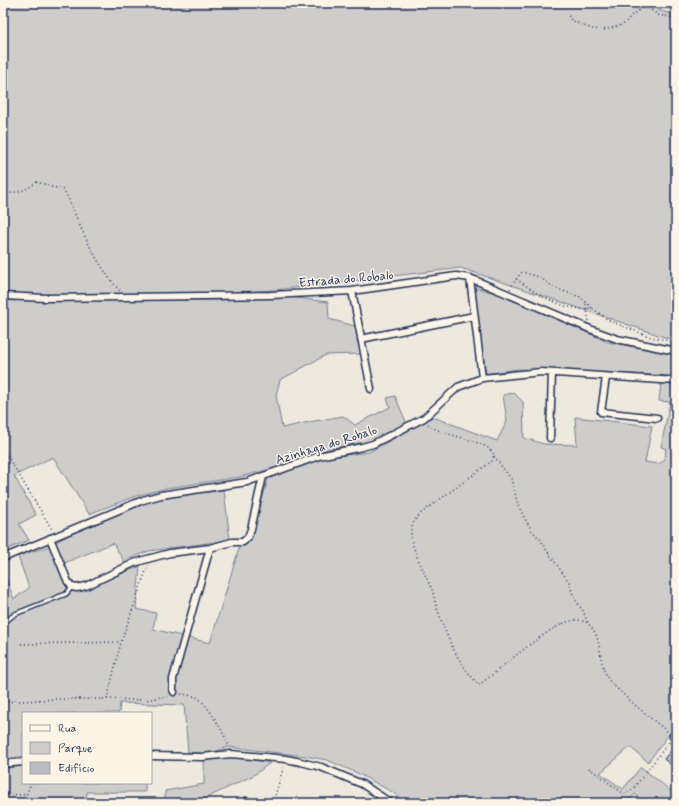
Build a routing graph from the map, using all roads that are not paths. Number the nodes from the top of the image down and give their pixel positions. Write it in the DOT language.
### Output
graph roads {
  1 [pos="470,278"];
  2 [pos="352,291"];
  3 [pos="3,296"];
  4 [pos="474,316"];
  5 [pos="361,339"];
  6 [pos="676,351"];
  7 [pos="552,373"];
  8 [pos="606,377"];
  9 [pos="482,378"];
  10 [pos="676,381"];
  11 [pos="371,389"];
  12 [pos="657,418"];
  13 [pos="550,438"];
  14 [pos="263,476"];
  15 [pos="52,536"];
  16 [pos="210,548"];
  17 [pos="3,558"];
  18 [pos="72,586"];
  19 [pos="6,621"];
  20 [pos="174,692"];
  21 [pos="152,756"];
  22 [pos="22,762"];
  23 [pos="3,764"];
  24 [pos="246,801"];
  25 [pos="253,803"];
  26 [pos="391,803"];
  1 -- 2 [label="street, Estrada do Robalo"];
  1 -- 4 [label="street"];
  1 -- 6 [label="street, Estrada do Robalo"];
  2 -- 3 [label="street, Estrada do Robalo"];
  2 -- 5 [label="street"];
  4 -- 5 [label="street"];
  4 -- 9 [label="street"];
  5 -- 11 [label="street"];
  7 -- 8 [label="street, Azinhaga do Robalo"];
  7 -- 9 [label="street, Azinhaga do Robalo"];
  7 -- 13 [label="street"];
  8 -- 10 [label="street, Azinhaga do Robalo"];
  8 -- 12 [label="street"];
  9 -- 14 [label="street, Azinhaga do Robalo"];
  14 -- 15 [label="street, Azinhaga do Robalo"];
  14 -- 16 [label="street"];
  15 -- 17 [label="street, Azinhaga do Robalo"];
  15 -- 18 [label="street"];
  16 -- 18 [label="street"];
  16 -- 20 [label="street"];
  18 -- 19 [label="lane"];
  21 -- 26 [label="street"];
  22 -- 23 [label="street"];
  24 -- 25 [label="street"];
}
